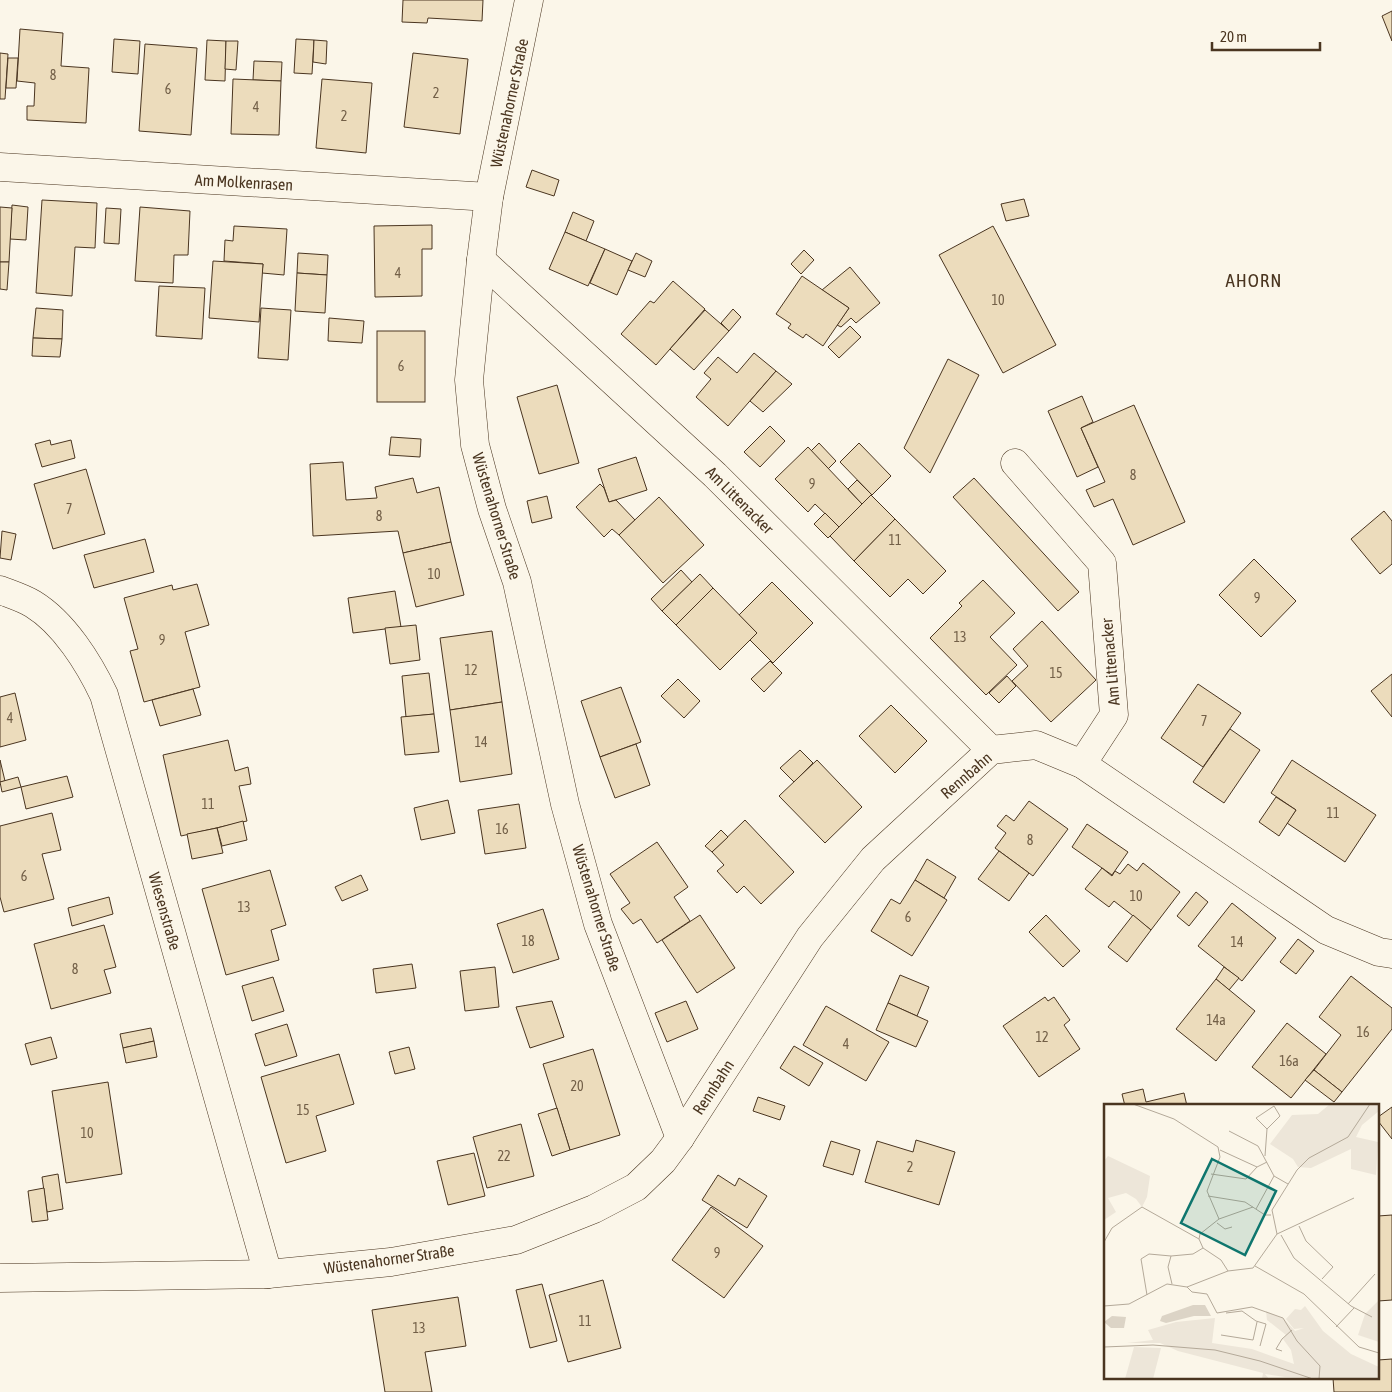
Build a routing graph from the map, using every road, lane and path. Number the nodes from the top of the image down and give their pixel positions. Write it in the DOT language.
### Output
graph roads {
  1 [pos="529,0"];
  2 [pos="0,167"];
  3 [pos="489,197"];
  4 [pos="481,260"];
  5 [pos="1015,463"];
  6 [pos="0,590"];
  7 [pos="991,750"];
  8 [pos="1082,764"];
  9 [pos="1392,954"];
  10 [pos="680,1138"];
  11 [pos="268,1274"];
  12 [pos="0,1278"];
  1 -- 3 [label="street, Wüstenahorner Straße"];
  2 -- 3 [label="street, Am Molkenrasen"];
  3 -- 4 [label="street, Wüstenahorner Straße"];
  4 -- 7 [label="street, Am Littenacker"];
  4 -- 10 [label="street, Wüstenahorner Straße"];
  5 -- 8 [label="street, Am Littenacker"];
  6 -- 11 [label="street, Wiesenstraße"];
  7 -- 8 [label="street, Rennbahn"];
  7 -- 10 [label="street, Rennbahn"];
  8 -- 9 [label="street, Rennbahn"];
  10 -- 11 [label="street, Wüstenahorner Straße"];
  11 -- 12 [label="street, Wüstenahorner Straße"];
}
